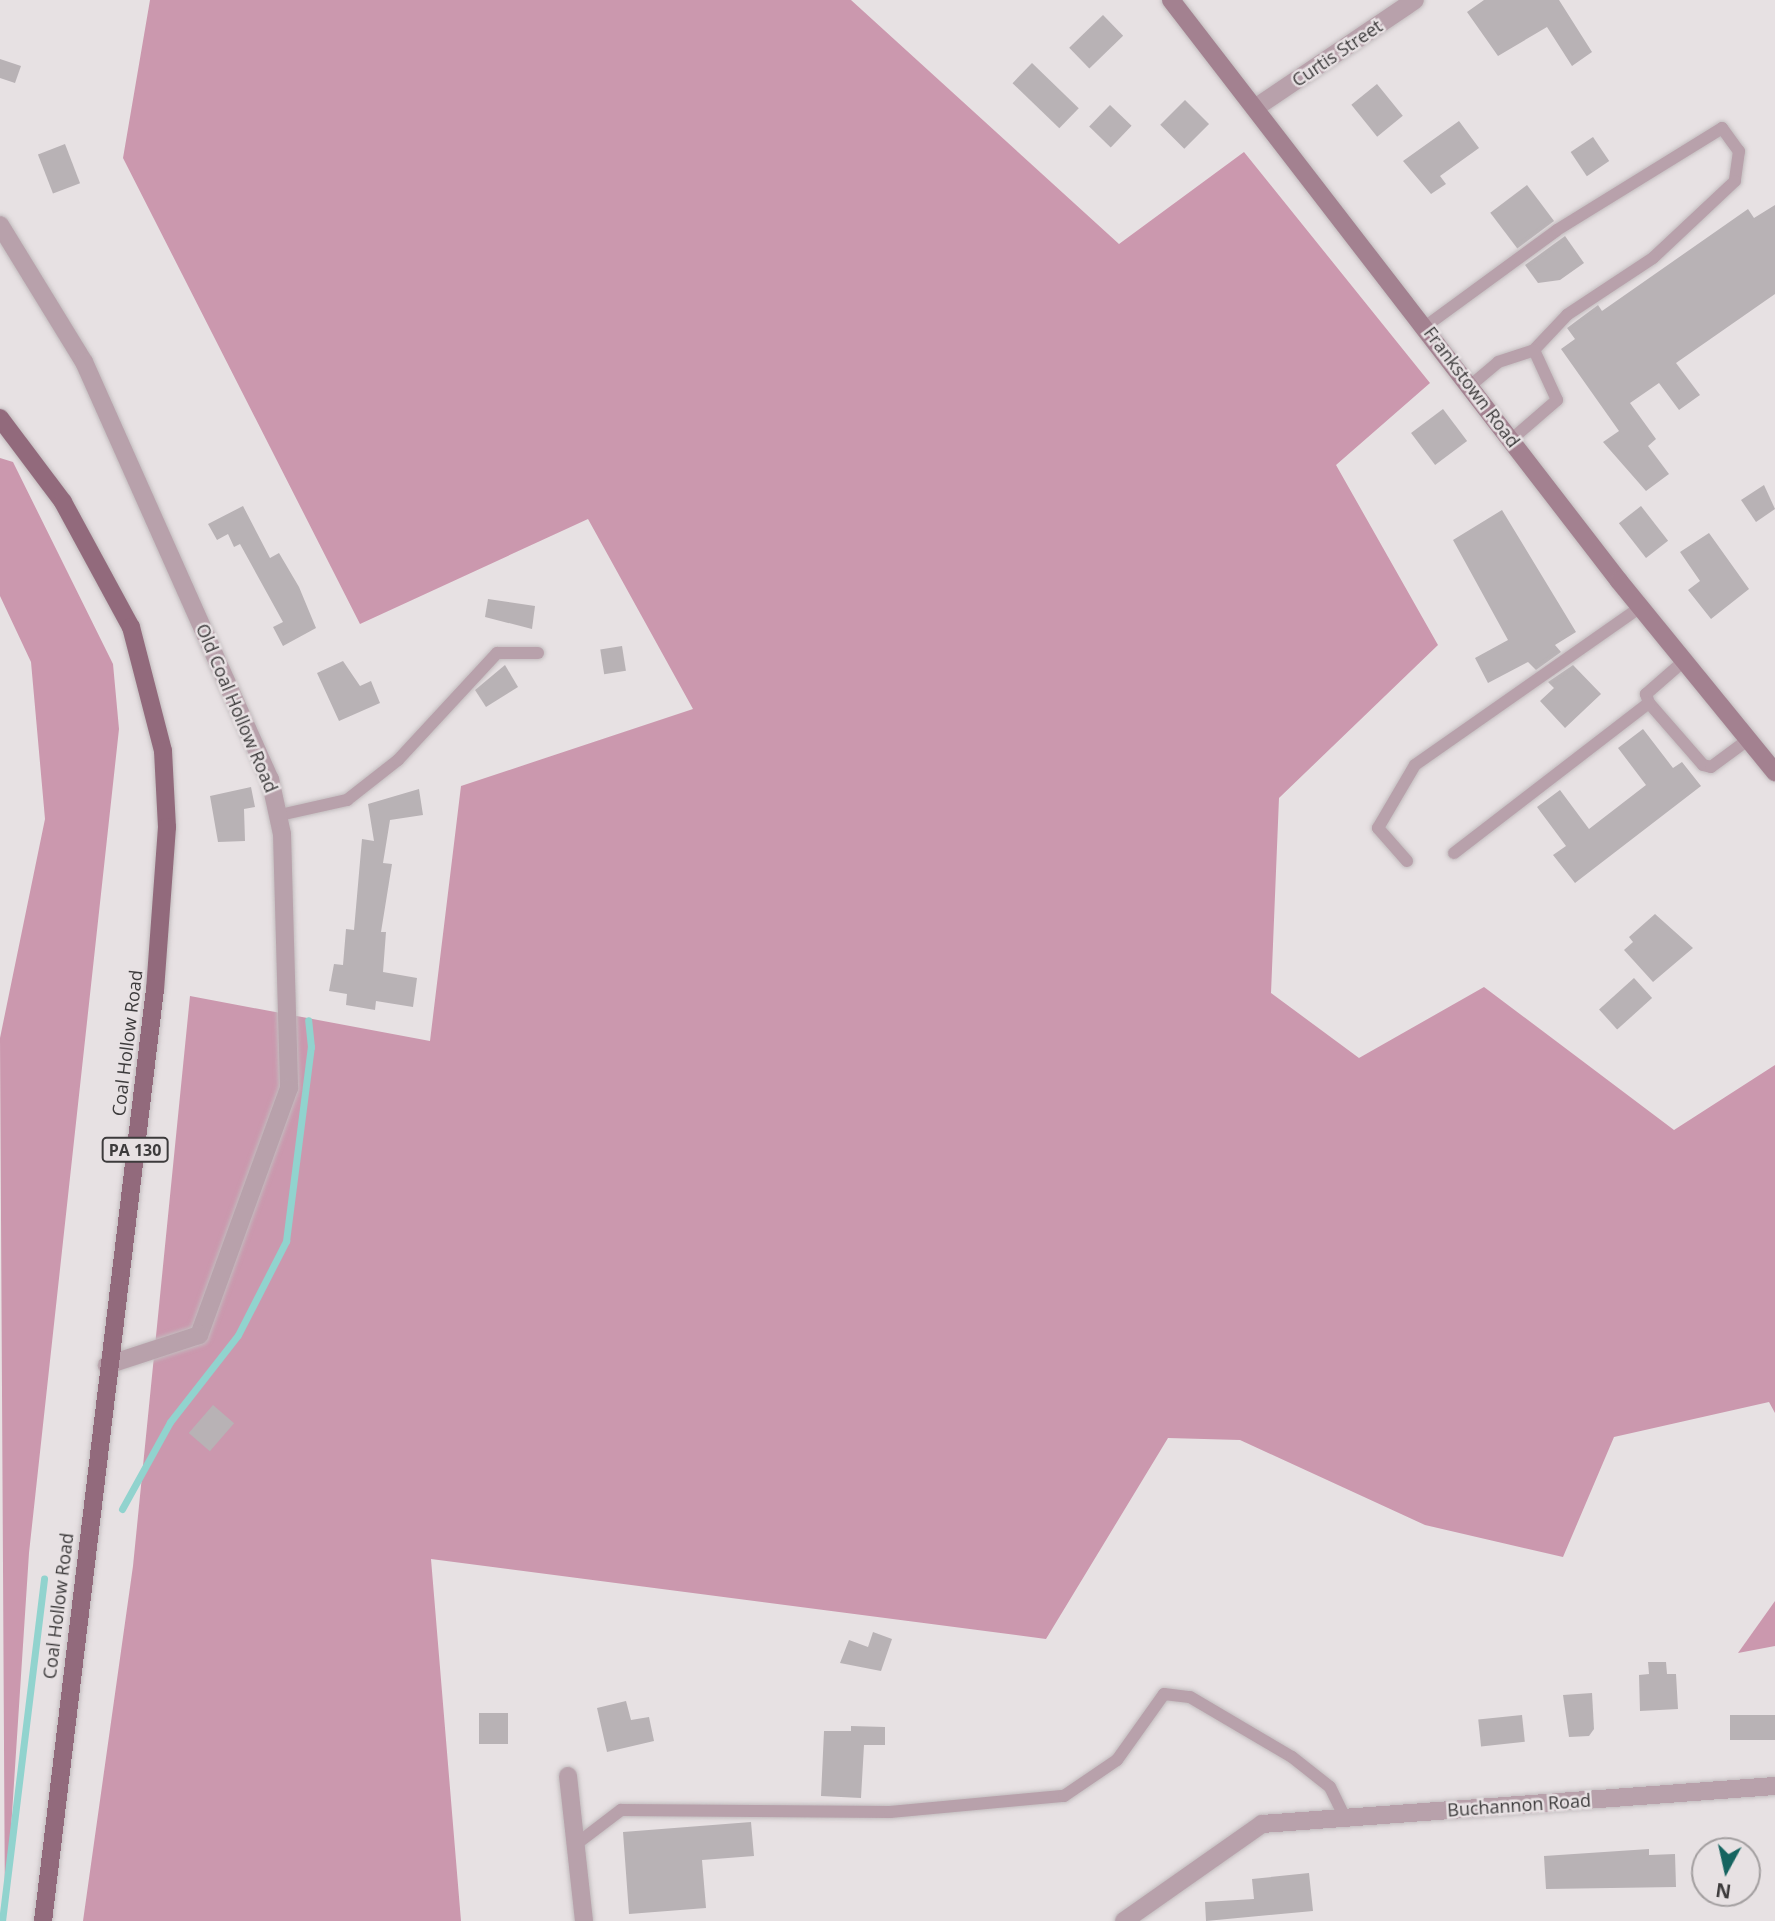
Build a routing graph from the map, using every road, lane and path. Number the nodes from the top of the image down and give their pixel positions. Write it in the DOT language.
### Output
graph roads {
  1 [pos="1171,0"];
  2 [pos="1415,0"];
  3 [pos="1258,106"];
  4 [pos="0,225"];
  5 [pos="1426,326"];
  6 [pos="1534,350"];
  7 [pos="1471,385"];
  8 [pos="0,418"];
  9 [pos="1512,439"];
  10 [pos="1642,606"];
  11 [pos="538,653"];
  12 [pos="1685,660"];
  13 [pos="1649,703"];
  14 [pos="1749,739"];
  15 [pos="1775,772"];
  16 [pos="280,815"];
  17 [pos="1454,853"];
  18 [pos="1406,860"];
  19 [pos="107,1365"];
  20 [pos="568,1776"];
  21 [pos="1775,1786"];
  22 [pos="1345,1818"];
  23 [pos="575,1845"];
  24 [pos="43,1921"];
  25 [pos="584,1921"];
  26 [pos="1124,1921"];
  1 -- 3 [label="main road, Frankstown Road"];
  2 -- 3 [label="street, Curtis Street"];
  3 -- 5 [label="main road, Frankstown Road"];
  4 -- 16 [label="street, Old Coal Hollow Road"];
  5 -- 6 [label="lane"];
  5 -- 7 [label="main road, Frankstown Road"];
  6 -- 7 [label="lane"];
  6 -- 9 [label="lane"];
  7 -- 9 [label="main road, Frankstown Road"];
  8 -- 19 [label="main road, Coal Hollow Road / PA 130"];
  9 -- 10 [label="main road, Frankstown Road"];
  10 -- 12 [label="main road, Frankstown Road"];
  10 -- 18 [label="lane"];
  11 -- 16 [label="lane"];
  12 -- 13 [label="lane"];
  12 -- 14 [label="main road, Frankstown Road"];
  13 -- 14 [label="lane"];
  13 -- 17 [label="lane"];
  14 -- 15 [label="main road, Frankstown Road"];
  16 -- 19 [label="street, Old Coal Hollow Road"];
  19 -- 24 [label="main road, Coal Hollow Road / PA 130"];
  20 -- 23 [label="street"];
  21 -- 22 [label="street, Buchannon Road"];
  22 -- 23 [label="lane"];
  22 -- 26 [label="street, Buchannon Road"];
  23 -- 25 [label="street"];
}
